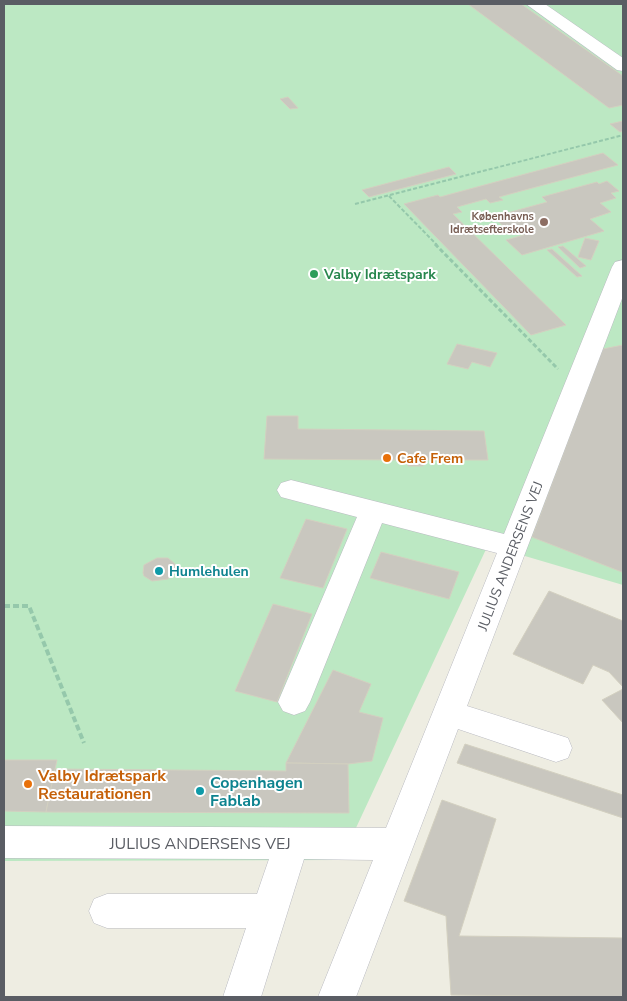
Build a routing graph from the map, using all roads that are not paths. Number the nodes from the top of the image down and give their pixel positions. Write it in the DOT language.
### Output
graph roads {
  1 [pos="534,4"];
  2 [pos="623,66"];
  3 [pos="623,267"];
  4 [pos="291,490"];
  5 [pos="372,511"];
  6 [pos="514,547"];
  7 [pos="294,702"];
  8 [pos="449,713"];
  9 [pos="556,748"];
  10 [pos="4,842"];
  11 [pos="292,843"];
  12 [pos="397,844"];
  13 [pos="107,911"];
  14 [pos="270,911"];
  15 [pos="242,997"];
  16 [pos="337,997"];
  1 -- 2 [label="street"];
  3 -- 6 [label="street, JULIUS ANDERSENS VEJ"];
  4 -- 5 [label="street"];
  5 -- 6 [label="street"];
  5 -- 7 [label="street"];
  6 -- 8 [label="street, JULIUS ANDERSENS VEJ"];
  8 -- 9 [label="street"];
  8 -- 12 [label="street, JULIUS ANDERSENS VEJ"];
  10 -- 11 [label="street, JULIUS ANDERSENS VEJ"];
  11 -- 12 [label="street, JULIUS ANDERSENS VEJ"];
  11 -- 14 [label="street"];
  12 -- 16 [label="street, JULIUS ANDERSENS VEJ"];
  13 -- 14 [label="street"];
  14 -- 15 [label="street"];
}
